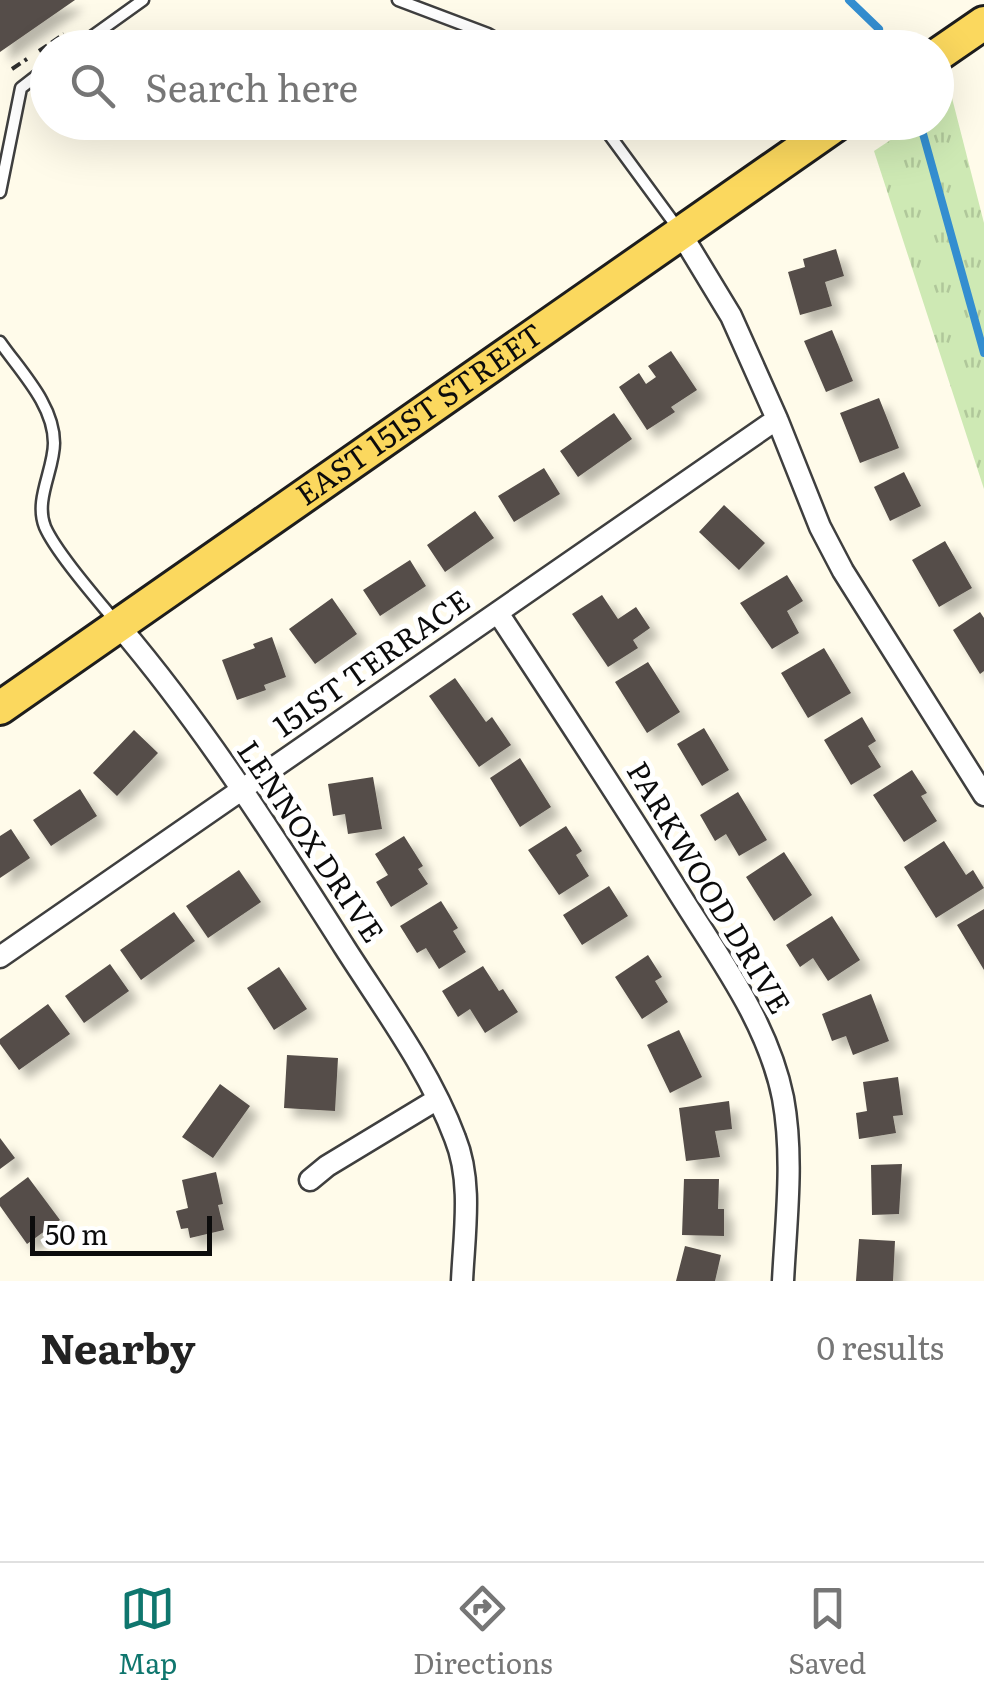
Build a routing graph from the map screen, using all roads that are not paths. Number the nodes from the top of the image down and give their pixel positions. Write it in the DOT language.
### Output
graph roads {
  1 [pos="143,0"];
  2 [pos="398,0"];
  3 [pos="984,23"];
  4 [pos="101,30"];
  5 [pos="477,30"];
  6 [pos="954,44"];
  7 [pos="30,81"];
  8 [pos="613,140"];
  9 [pos="814,140"];
  10 [pos="0,192"];
  11 [pos="680,232"];
  12 [pos="0,342"];
  13 [pos="777,419"];
  14 [pos="498,613"];
  15 [pos="119,626"];
  16 [pos="0,708"];
  17 [pos="242,791"];
  18 [pos="984,795"];
  19 [pos="0,956"];
  20 [pos="436,1100"];
  21 [pos="310,1180"];
  22 [pos="462,1281"];
  23 [pos="783,1281"];
  1 -- 4 [label="lane"];
  2 -- 5 [label="lane"];
  3 -- 6 [label="main road"];
  7 -- 10 [label="lane"];
  8 -- 11 [label="lane"];
  9 -- 11 [label="main road, EAST 151ST STREET"];
  11 -- 13 [label="street"];
  11 -- 15 [label="main road, EAST 151ST STREET"];
  12 -- 15 [label="lane"];
  13 -- 14 [label="street, 151ST TERRACE"];
  13 -- 18 [label="street"];
  14 -- 17 [label="street, 151ST TERRACE"];
  14 -- 23 [label="street, PARKWOOD DRIVE"];
  15 -- 16 [label="main road, EAST 151ST STREET"];
  15 -- 17 [label="street, LENNOX DRIVE"];
  17 -- 19 [label="street, 151ST TERRACE"];
  17 -- 20 [label="street, LENNOX DRIVE"];
  20 -- 21 [label="street"];
  20 -- 22 [label="street, LENNOX DRIVE"];
}
